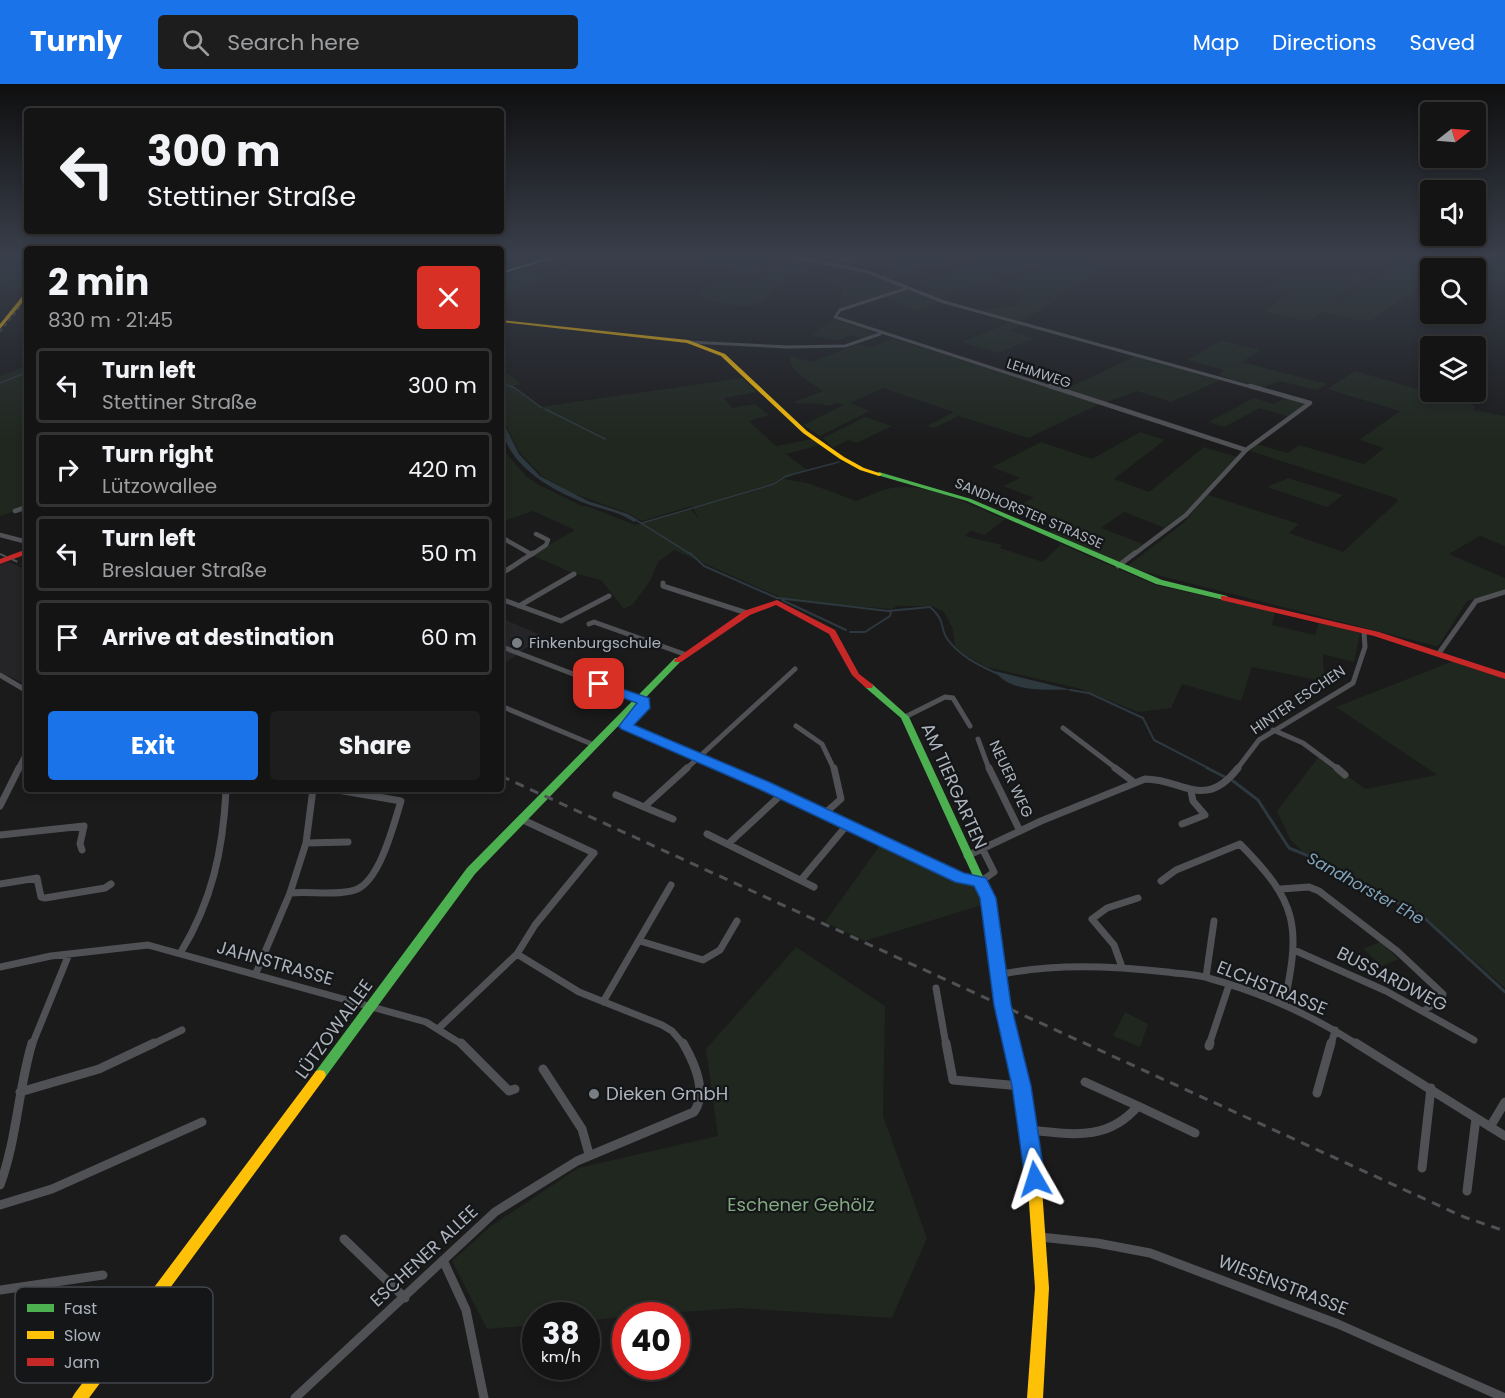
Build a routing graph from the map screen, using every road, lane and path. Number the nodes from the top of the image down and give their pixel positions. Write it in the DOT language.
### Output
graph roads {
  1 [pos="838,318"];
  2 [pos="1003,318"];
  3 [pos="504,321"];
  4 [pos="880,334"];
  5 [pos="688,342"];
  6 [pos="1246,450"];
  7 [pos="24,508"];
  8 [pos="15,511"];
  9 [pos="536,534"];
  10 [pos="0,535"];
  11 [pos="504,539"];
  12 [pos="24,549"];
  13 [pos="24,551"];
  14 [pos="531,554"];
  15 [pos="0,562"];
  16 [pos="1118,566"];
  17 [pos="504,572"];
  18 [pos="574,574"];
  19 [pos="663,583"];
  20 [pos="1505,592"];
  21 [pos="609,596"];
  22 [pos="504,599"];
  23 [pos="777,602"];
  24 [pos="519,606"];
  25 [pos="747,613"];
  26 [pos="589,624"];
  27 [pos="1364,632"];
  28 [pos="505,648"];
  29 [pos="1439,653"];
  30 [pos="684,654"];
  31 [pos="795,669"];
  32 [pos="0,675"];
  33 [pos="1505,676"];
  34 [pos="24,689"];
  35 [pos="637,699"];
  36 [pos="504,707"];
  37 [pos="962,712"];
  38 [pos="905,717"];
  39 [pos="972,718"];
  40 [pos="614,723"];
  41 [pos="626,726"];
  42 [pos="796,726"];
  43 [pos="969,726"];
  44 [pos="1063,728"];
  45 [pos="1273,730"];
  46 [pos="978,739"];
  47 [pos="594,745"];
  48 [pos="24,757"];
  49 [pos="696,758"];
  50 [pos="1346,775"];
  51 [pos="1135,783"];
  52 [pos="1191,791"];
  53 [pos="226,792"];
  54 [pos="313,792"];
  55 [pos="354,792"];
  56 [pos="782,794"];
  57 [pos="616,795"];
  58 [pos="0,806"];
  59 [pos="644,807"];
  60 [pos="824,814"];
  61 [pos="521,819"];
  62 [pos="673,819"];
  63 [pos="1182,824"];
  64 [pos="847,825"];
  65 [pos="1020,831"];
  66 [pos="707,834"];
  67 [pos="0,835"];
  68 [pos="348,842"];
  69 [pos="306,843"];
  70 [pos="728,844"];
  71 [pos="982,848"];
  72 [pos="82,850"];
  73 [pos="967,856"];
  74 [pos="801,880"];
  75 [pos="1161,881"];
  76 [pos="980,882"];
  77 [pos="111,884"];
  78 [pos="0,885"];
  79 [pos="671,885"];
  80 [pos="814,887"];
  81 [pos="1281,889"];
  82 [pos="290,893"];
  83 [pos="1138,898"];
  84 [pos="737,921"];
  85 [pos="1214,921"];
  86 [pos="640,941"];
  87 [pos="1294,950"];
  88 [pos="181,952"];
  89 [pos="69,954"];
  90 [pos="517,954"];
  91 [pos="0,967"];
  92 [pos="1122,967"];
  93 [pos="256,973"];
  94 [pos="998,975"];
  95 [pos="1206,977"];
  96 [pos="1229,986"];
  97 [pos="936,988"];
  98 [pos="603,1002"];
  99 [pos="370,1005"];
  100 [pos="1284,1005"];
  101 [pos="1425,1010"];
  102 [pos="439,1028"];
  103 [pos="182,1030"];
  104 [pos="1335,1030"];
  105 [pos="1474,1040"];
  106 [pos="1209,1046"];
  107 [pos="543,1069"];
  108 [pos="1085,1082"];
  109 [pos="1021,1086"];
  110 [pos="1431,1088"];
  111 [pos="515,1089"];
  112 [pos="20,1092"];
  113 [pos="1317,1093"];
  114 [pos="1505,1102"];
  115 [pos="1138,1106"];
  116 [pos="1476,1118"];
  117 [pos="202,1122"];
  118 [pos="1490,1127"];
  119 [pos="1028,1130"];
  120 [pos="1195,1133"];
  121 [pos="1505,1136"];
  122 [pos="589,1154"];
  123 [pos="1422,1168"];
  124 [pos="0,1185"];
  125 [pos="1467,1191"];
  126 [pos="0,1205"];
  127 [pos="1039,1237"];
  128 [pos="344,1239"];
  129 [pos="443,1260"];
  130 [pos="103,1275"];
  131 [pos="21,1287"];
  132 [pos="162,1287"];
  133 [pos="15,1288"];
  134 [pos="0,1290"];
  135 [pos="405,1298"];
  136 [pos="91,1383"];
  137 [pos="80,1398"];
  138 [pos="295,1398"];
  139 [pos="484,1398"];
  140 [pos="1035,1398"];
  141 [pos="1505,1398"];
  1 -- 4 [label="street, LEHMWEG"];
  2 -- 6 [label="street"];
  3 -- 5 [label="street, SANDHORSTER STRASSE"];
  4 -- 5 [label="street"];
  4 -- 6 [label="street, LEHMWEG"];
  5 -- 16 [label="street, SANDHORSTER STRASSE"];
  6 -- 16 [label="street"];
  7 -- 8 [label="street"];
  9 -- 14 [label="street"];
  10 -- 12 [label="street"];
  11 -- 14 [label="street"];
  13 -- 15 [label="street"];
  14 -- 17 [label="street"];
  16 -- 27 [label="street, SANDHORSTER STRASSE"];
  18 -- 24 [label="street"];
  19 -- 25 [label="street"];
  20 -- 29 [label="street"];
  21 -- 24 [label="street"];
  22 -- 24 [label="street"];
  23 -- 25 [label="street, LÜTZOWALLEE"];
  23 -- 38 [label="street, AM TIERGARTEN"];
  25 -- 30 [label="street, LÜTZOWALLEE"];
  26 -- 30 [label="street"];
  27 -- 29 [label="street, SANDHORSTER STRASSE"];
  27 -- 45 [label="street, HINTER ESCHEN"];
  28 -- 35 [label="street"];
  29 -- 33 [label="street, SANDHORSTER STRASSE"];
  30 -- 35 [label="street, LÜTZOWALLEE"];
  31 -- 49 [label="street"];
  32 -- 34 [label="street"];
  35 -- 40 [label="street, LÜTZOWALLEE"];
  35 -- 41 [label="street"];
  36 -- 47 [label="street"];
  37 -- 38 [label="street"];
  37 -- 39 [label="street"];
  37 -- 43 [label="street"];
  38 -- 73 [label="street, AM TIERGARTEN"];
  40 -- 41 [label="street"];
  40 -- 47 [label="street, LÜTZOWALLEE"];
  41 -- 49 [label="street"];
  42 -- 60 [label="street"];
  44 -- 51 [label="street"];
  45 -- 50 [label="street"];
  45 -- 52 [label="street, HINTER ESCHEN"];
  46 -- 65 [label="street, NEUER WEG"];
  47 -- 61 [label="street, LÜTZOWALLEE"];
  48 -- 58 [label="street"];
  49 -- 56 [label="street"];
  49 -- 59 [label="street"];
  51 -- 52 [label="street"];
  51 -- 65 [label="street"];
  52 -- 63 [label="street"];
  53 -- 88 [label="street"];
  54 -- 69 [label="street"];
  55 -- 82 [label="street"];
  56 -- 60 [label="street"];
  56 -- 70 [label="street"];
  57 -- 59 [label="street"];
  59 -- 62 [label="street"];
  60 -- 64 [label="street"];
  61 -- 90 [label="street"];
  61 -- 99 [label="street, LÜTZOWALLEE"];
  64 -- 74 [label="street"];
  64 -- 76 [label="street"];
  65 -- 71 [label="street"];
  66 -- 70 [label="street"];
  67 -- 72 [label="street"];
  68 -- 69 [label="street"];
  69 -- 82 [label="street"];
  70 -- 74 [label="street"];
  71 -- 73 [label="street"];
  71 -- 76 [label="street"];
  73 -- 76 [label="street, AM TIERGARTEN"];
  74 -- 80 [label="street"];
  75 -- 81 [label="street"];
  76 -- 94 [label="street, AM TIERGARTEN"];
  77 -- 78 [label="street"];
  79 -- 86 [label="street"];
  81 -- 87 [label="street"];
  81 -- 101 [label="street"];
  82 -- 93 [label="street"];
  83 -- 92 [label="street"];
  84 -- 86 [label="street"];
  85 -- 95 [label="street"];
  86 -- 98 [label="street"];
  87 -- 100 [label="street"];
  87 -- 101 [label="street, BUSSARDWEG"];
  88 -- 89 [label="street, JAHNSTRASSE"];
  88 -- 93 [label="street, JAHNSTRASSE"];
  89 -- 91 [label="street, JAHNSTRASSE"];
  89 -- 112 [label="street"];
  90 -- 98 [label="street, ESCHENER ALLEE"];
  90 -- 102 [label="street"];
  92 -- 94 [label="street, ELCHSTRASSE"];
  92 -- 95 [label="street, ELCHSTRASSE"];
  93 -- 99 [label="street, JAHNSTRASSE"];
  94 -- 109 [label="street, AM TIERGARTEN"];
  95 -- 96 [label="street, ELCHSTRASSE"];
  96 -- 100 [label="street, ELCHSTRASSE"];
  96 -- 106 [label="street"];
  97 -- 109 [label="street"];
  98 -- 122 [label="street, ESCHENER ALLEE"];
  99 -- 102 [label="street, JAHNSTRASSE"];
  99 -- 132 [label="street, LÜTZOWALLEE"];
  100 -- 104 [label="street, ELCHSTRASSE"];
  101 -- 105 [label="street, BUSSARDWEG"];
  102 -- 111 [label="street, JAHNSTRASSE"];
  103 -- 112 [label="street"];
  104 -- 110 [label="street, ELCHSTRASSE"];
  104 -- 113 [label="street"];
  107 -- 122 [label="street"];
  108 -- 115 [label="street"];
  109 -- 119 [label="street, AM TIERGARTEN"];
  110 -- 116 [label="street, ELCHSTRASSE"];
  110 -- 123 [label="street"];
  112 -- 124 [label="street"];
  114 -- 118 [label="street"];
  115 -- 119 [label="street"];
  115 -- 120 [label="street"];
  116 -- 118 [label="street, ELCHSTRASSE"];
  116 -- 125 [label="street"];
  117 -- 126 [label="street"];
  118 -- 121 [label="street, ELCHSTRASSE"];
  119 -- 127 [label="street, AM TIERGARTEN"];
  122 -- 129 [label="street, ESCHENER ALLEE"];
  127 -- 140 [label="street, AM TIERGARTEN"];
  127 -- 141 [label="street, WIESENSTRASSE"];
  128 -- 135 [label="street"];
  129 -- 135 [label="street, ESCHENER ALLEE"];
  129 -- 139 [label="street"];
  130 -- 131 [label="street"];
  133 -- 134 [label="street"];
  135 -- 138 [label="street, ESCHENER ALLEE"];
  136 -- 137 [label="street, LÜTZOWALLEE"];
}
